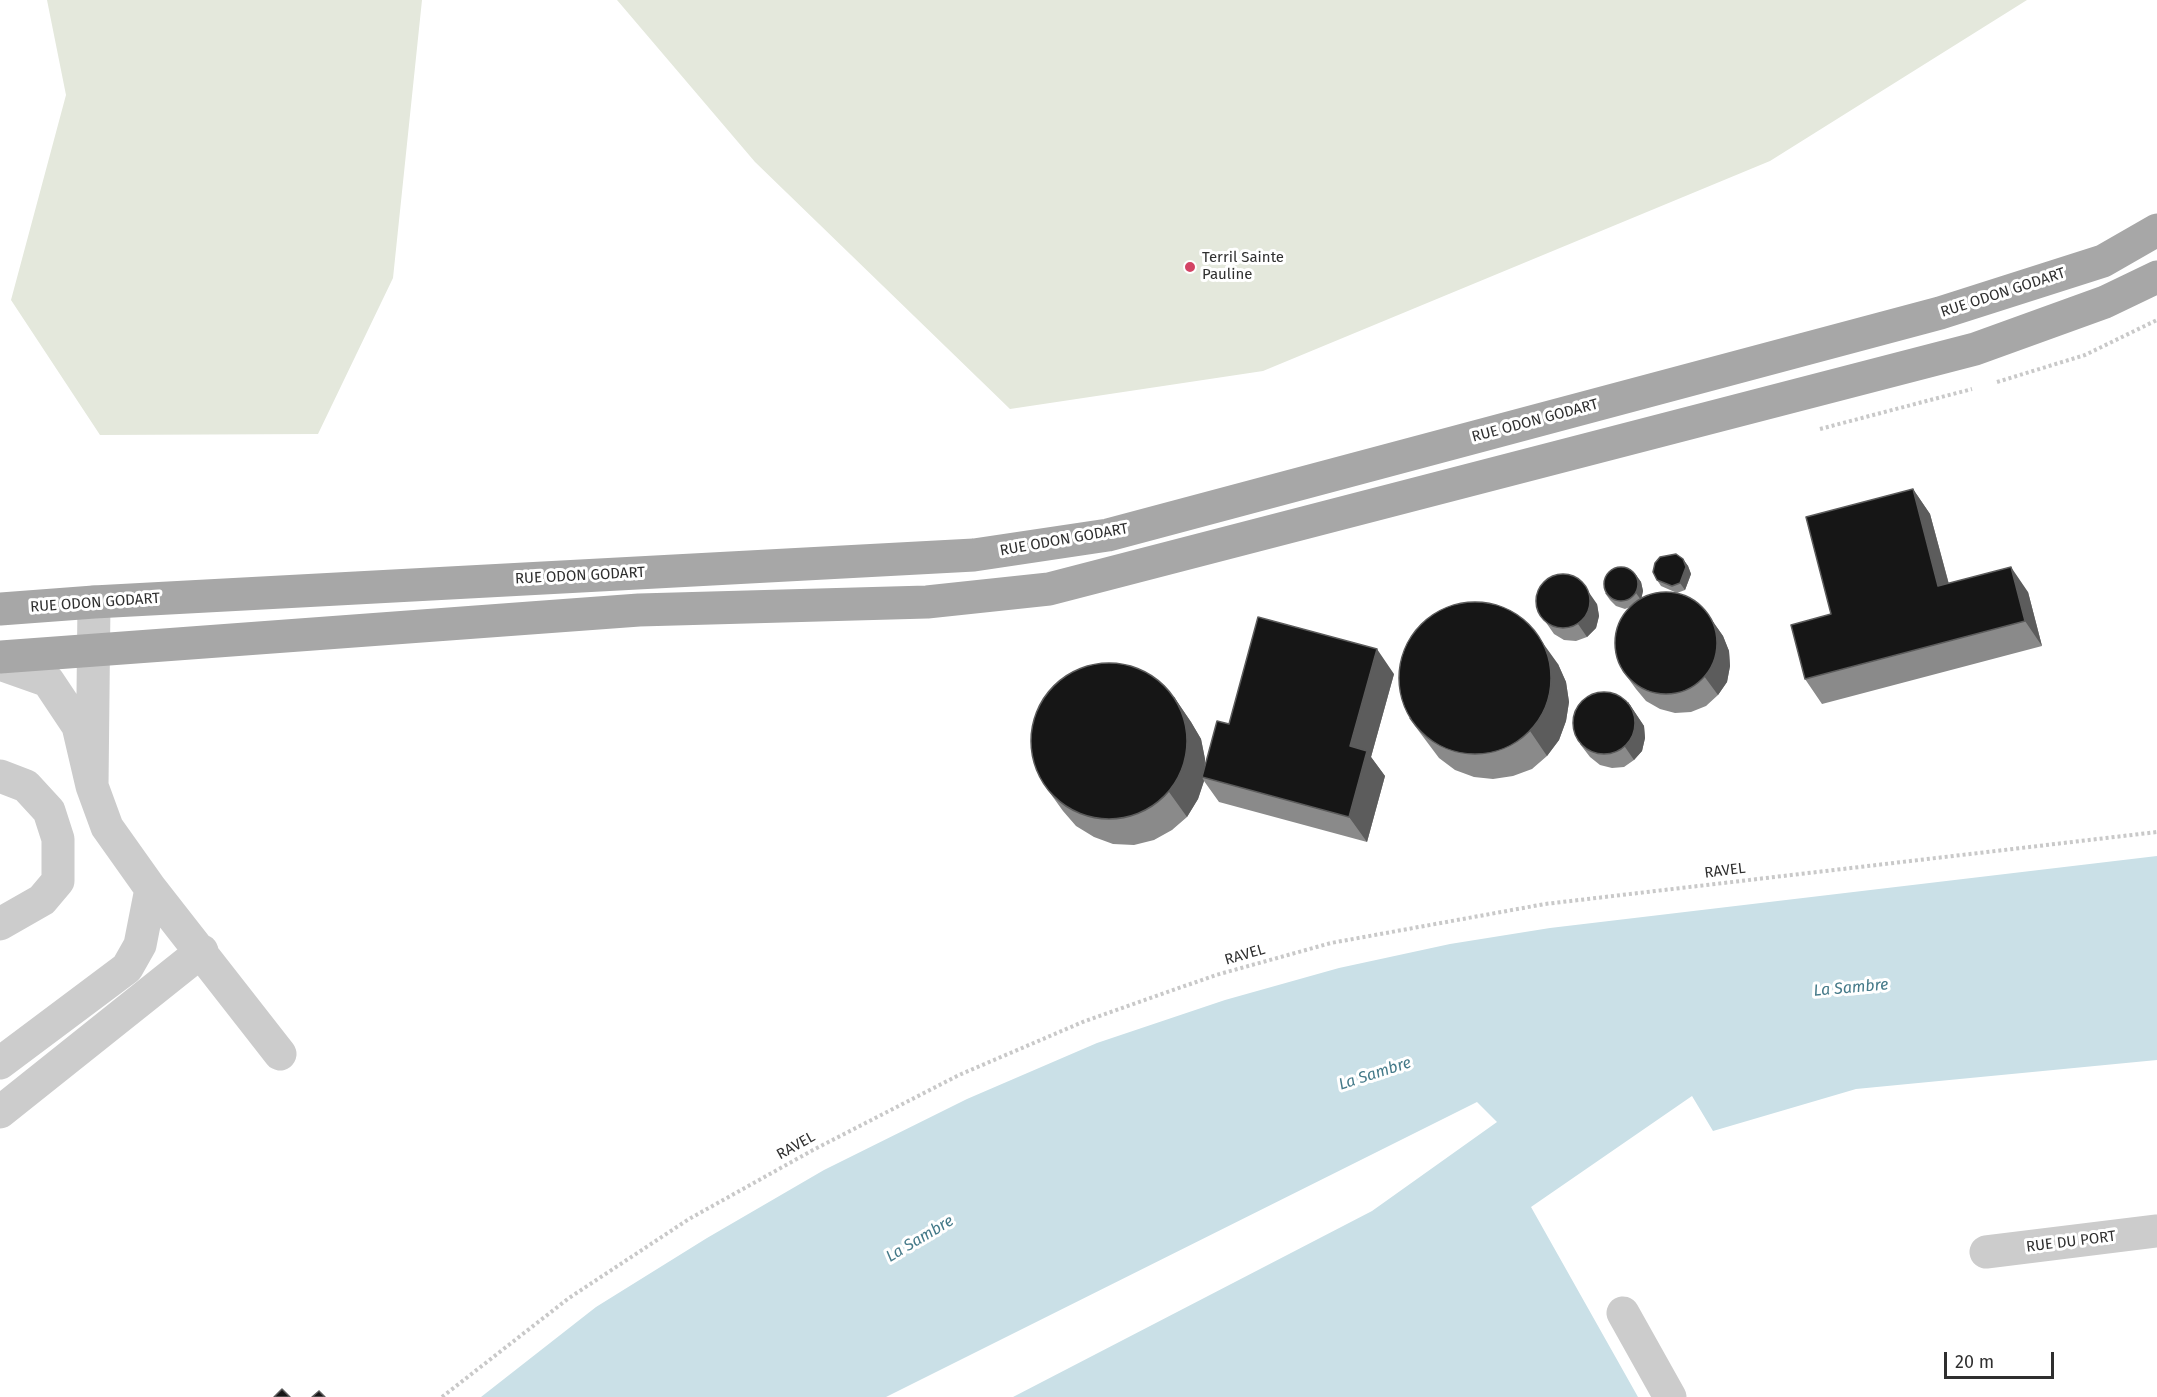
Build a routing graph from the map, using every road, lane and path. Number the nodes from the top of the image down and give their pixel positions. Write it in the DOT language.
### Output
graph roads {
  1 [pos="2157,230"];
  2 [pos="2157,277"];
  3 [pos="94,602"];
  4 [pos="0,609"];
  5 [pos="93,649"];
  6 [pos="0,657"];
  7 [pos="0,663"];
  8 [pos="0,776"];
  9 [pos="92,786"];
  10 [pos="2157,832"];
  11 [pos="151,888"];
  12 [pos="0,924"];
  13 [pos="202,951"];
  14 [pos="280,1054"];
  15 [pos="0,1063"];
  16 [pos="0,1112"];
  17 [pos="2157,1231"];
  18 [pos="1986,1252"];
  19 [pos="1623,1313"];
  20 [pos="442,1397"];
  21 [pos="1670,1397"];
  1 -- 3 [label="main road, RUE ODON GODART"];
  2 -- 5 [label="main road"];
  3 -- 4 [label="main road, RUE ODON GODART"];
  3 -- 5 [label="lane"];
  5 -- 6 [label="main road"];
  5 -- 9 [label="lane"];
  7 -- 9 [label="lane"];
  8 -- 12 [label="lane"];
  9 -- 11 [label="lane"];
  10 -- 20 [label="path, RAVEL / RAVeL"];
  11 -- 13 [label="lane"];
  11 -- 15 [label="lane"];
  13 -- 14 [label="lane"];
  13 -- 16 [label="lane"];
  17 -- 18 [label="lane, RUE DU PORT"];
  19 -- 21 [label="lane"];
}
